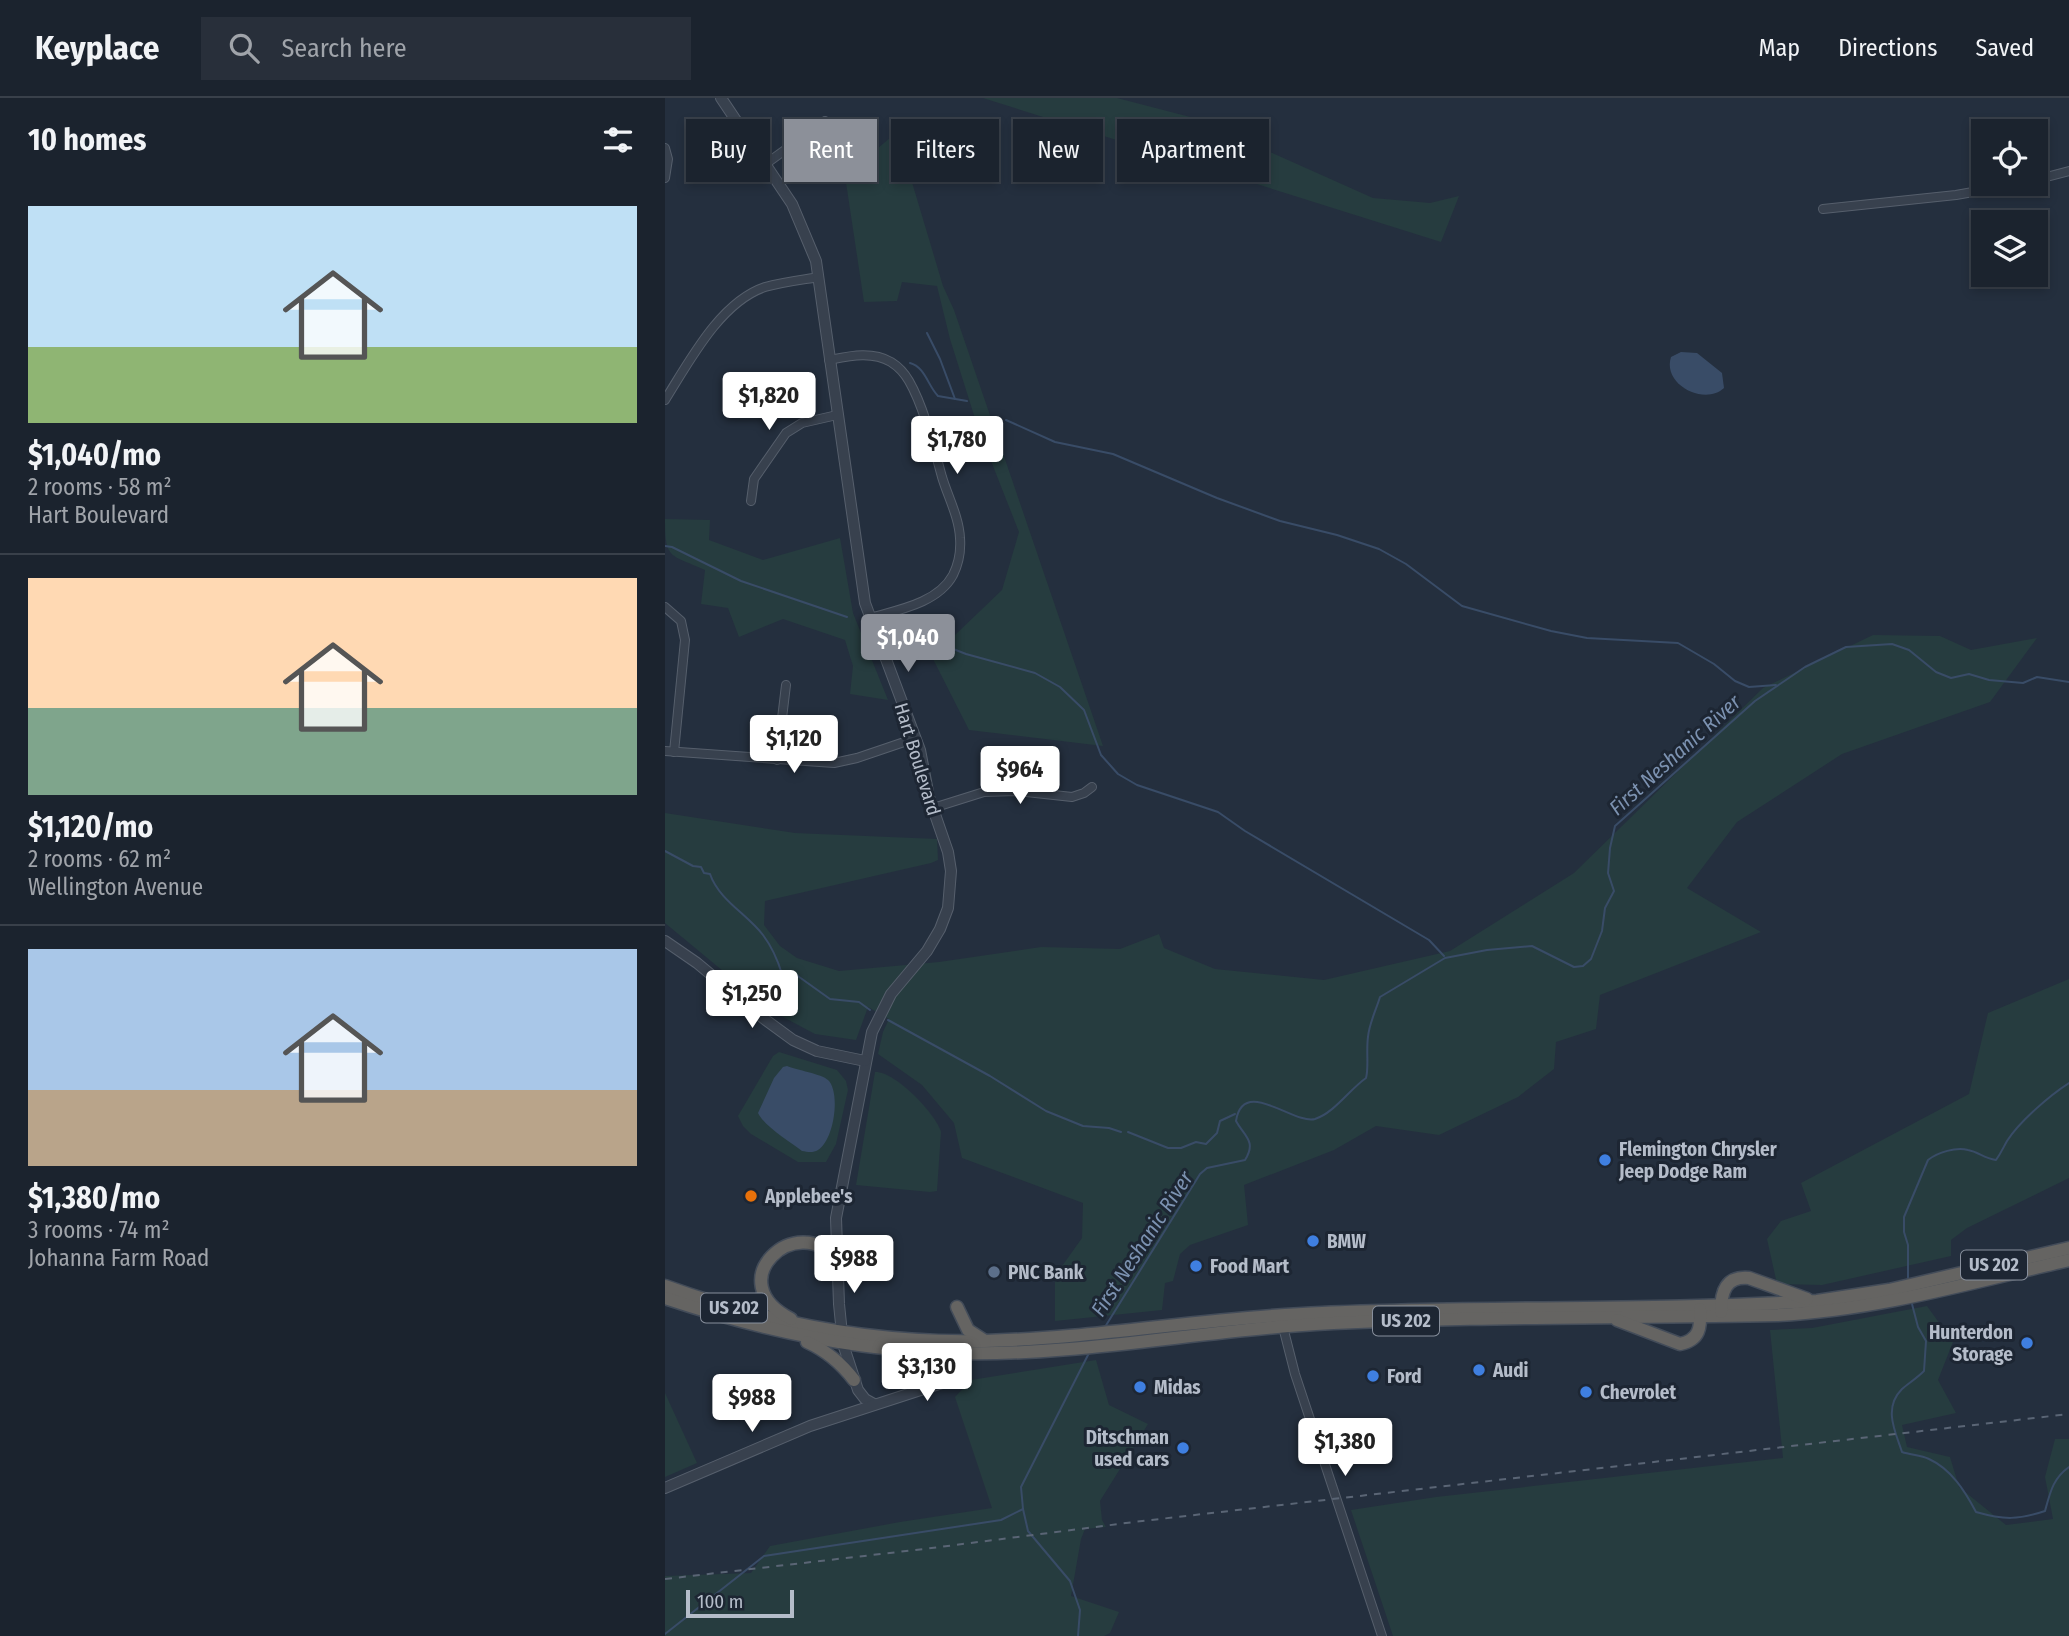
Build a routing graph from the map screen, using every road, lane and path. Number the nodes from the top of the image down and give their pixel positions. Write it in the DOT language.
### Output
graph roads {
  1 [pos="721,98"];
  2 [pos="736,119"];
  3 [pos="665,148"];
  4 [pos="770,168"];
  5 [pos="2069,171"];
  6 [pos="2048,177"];
  7 [pos="665,178"];
  8 [pos="1971,193"];
  9 [pos="1823,209"];
  10 [pos="819,277"];
  11 [pos="829,360"];
  12 [pos="665,400"];
  13 [pos="837,415"];
  14 [pos="751,501"];
  15 [pos="665,607"];
  16 [pos="870,618"];
  17 [pos="786,685"];
  18 [pos="916,738"];
  19 [pos="669,752"];
  20 [pos="777,760"];
  21 [pos="1092,788"];
  22 [pos="933,808"];
  23 [pos="665,942"];
  24 [pos="865,1061"];
  25 [pos="2069,1248"];
  26 [pos="837,1260"];
  27 [pos="2069,1260"];
  28 [pos="665,1286"];
  29 [pos="1921,1289"];
  30 [pos="1904,1292"];
  31 [pos="665,1298"];
  32 [pos="1817,1301"];
  33 [pos="957,1307"];
  34 [pos="1700,1310"];
  35 [pos="1721,1310"];
  36 [pos="1610,1317"];
  37 [pos="804,1325"];
  38 [pos="1283,1327"];
  39 [pos="791,1335"];
  40 [pos="1114,1337"];
  41 [pos="842,1338"];
  42 [pos="1080,1340"];
  43 [pos="985,1341"];
  44 [pos="958,1348"];
  45 [pos="856,1385"];
  46 [pos="874,1404"];
  47 [pos="851,1411"];
  48 [pos="665,1488"];
  49 [pos="1382,1636"];
  1 -- 2 [label="street, Hart Boulevard"];
  3 -- 7 [label="street"];
  4 -- 10 [label="street, Hart Boulevard"];
  5 -- 6 [label="street"];
  8 -- 9 [label="street"];
  10 -- 11 [label="street, Hart Boulevard"];
  10 -- 12 [label="street"];
  11 -- 13 [label="street, Hart Boulevard"];
  11 -- 16 [label="street"];
  13 -- 14 [label="street"];
  13 -- 16 [label="street, Hart Boulevard"];
  15 -- 19 [label="street"];
  16 -- 18 [label="street, Hart Boulevard"];
  17 -- 20 [label="street"];
  18 -- 20 [label="street"];
  18 -- 22 [label="street, Hart Boulevard"];
  19 -- 20 [label="street"];
  21 -- 22 [label="street"];
  22 -- 24 [label="street, Hart Boulevard"];
  23 -- 24 [label="street"];
  24 -- 26 [label="street, Hart Boulevard"];
  25 -- 29 [label="highway, US 202"];
  26 -- 37 [label="highway"];
  26 -- 41 [label="street, Hart Boulevard"];
  27 -- 29 [label="highway, US 202"];
  28 -- 37 [label="highway, US 202"];
  29 -- 30 [label="highway, US 202"];
  30 -- 32 [label="highway, US 202"];
  30 -- 35 [label="highway, US 202"];
  31 -- 39 [label="highway, US 202"];
  32 -- 35 [label="highway, US 202"];
  32 -- 35 [label="highway"];
  33 -- 43 [label="highway"];
  34 -- 35 [label="highway, US 202"];
  34 -- 36 [label="highway, US 202"];
  34 -- 36 [label="highway"];
  34 -- 40 [label="highway, US 202"];
  36 -- 38 [label="highway, US 202"];
  37 -- 41 [label="highway, US 202"];
  38 -- 40 [label="highway, US 202"];
  38 -- 49 [label="street"];
  39 -- 41 [label="highway, US 202"];
  39 -- 45 [label="highway"];
  40 -- 42 [label="highway, US 202"];
  41 -- 44 [label="highway, US 202"];
  41 -- 45 [label="street, Hart Boulevard"];
  42 -- 43 [label="highway, US 202"];
  42 -- 44 [label="highway, US 202"];
  43 -- 44 [label="highway, US 202"];
  44 -- 46 [label="street"];
  45 -- 46 [label="street"];
  45 -- 47 [label="street"];
  46 -- 47 [label="street"];
  47 -- 48 [label="street"];
}
